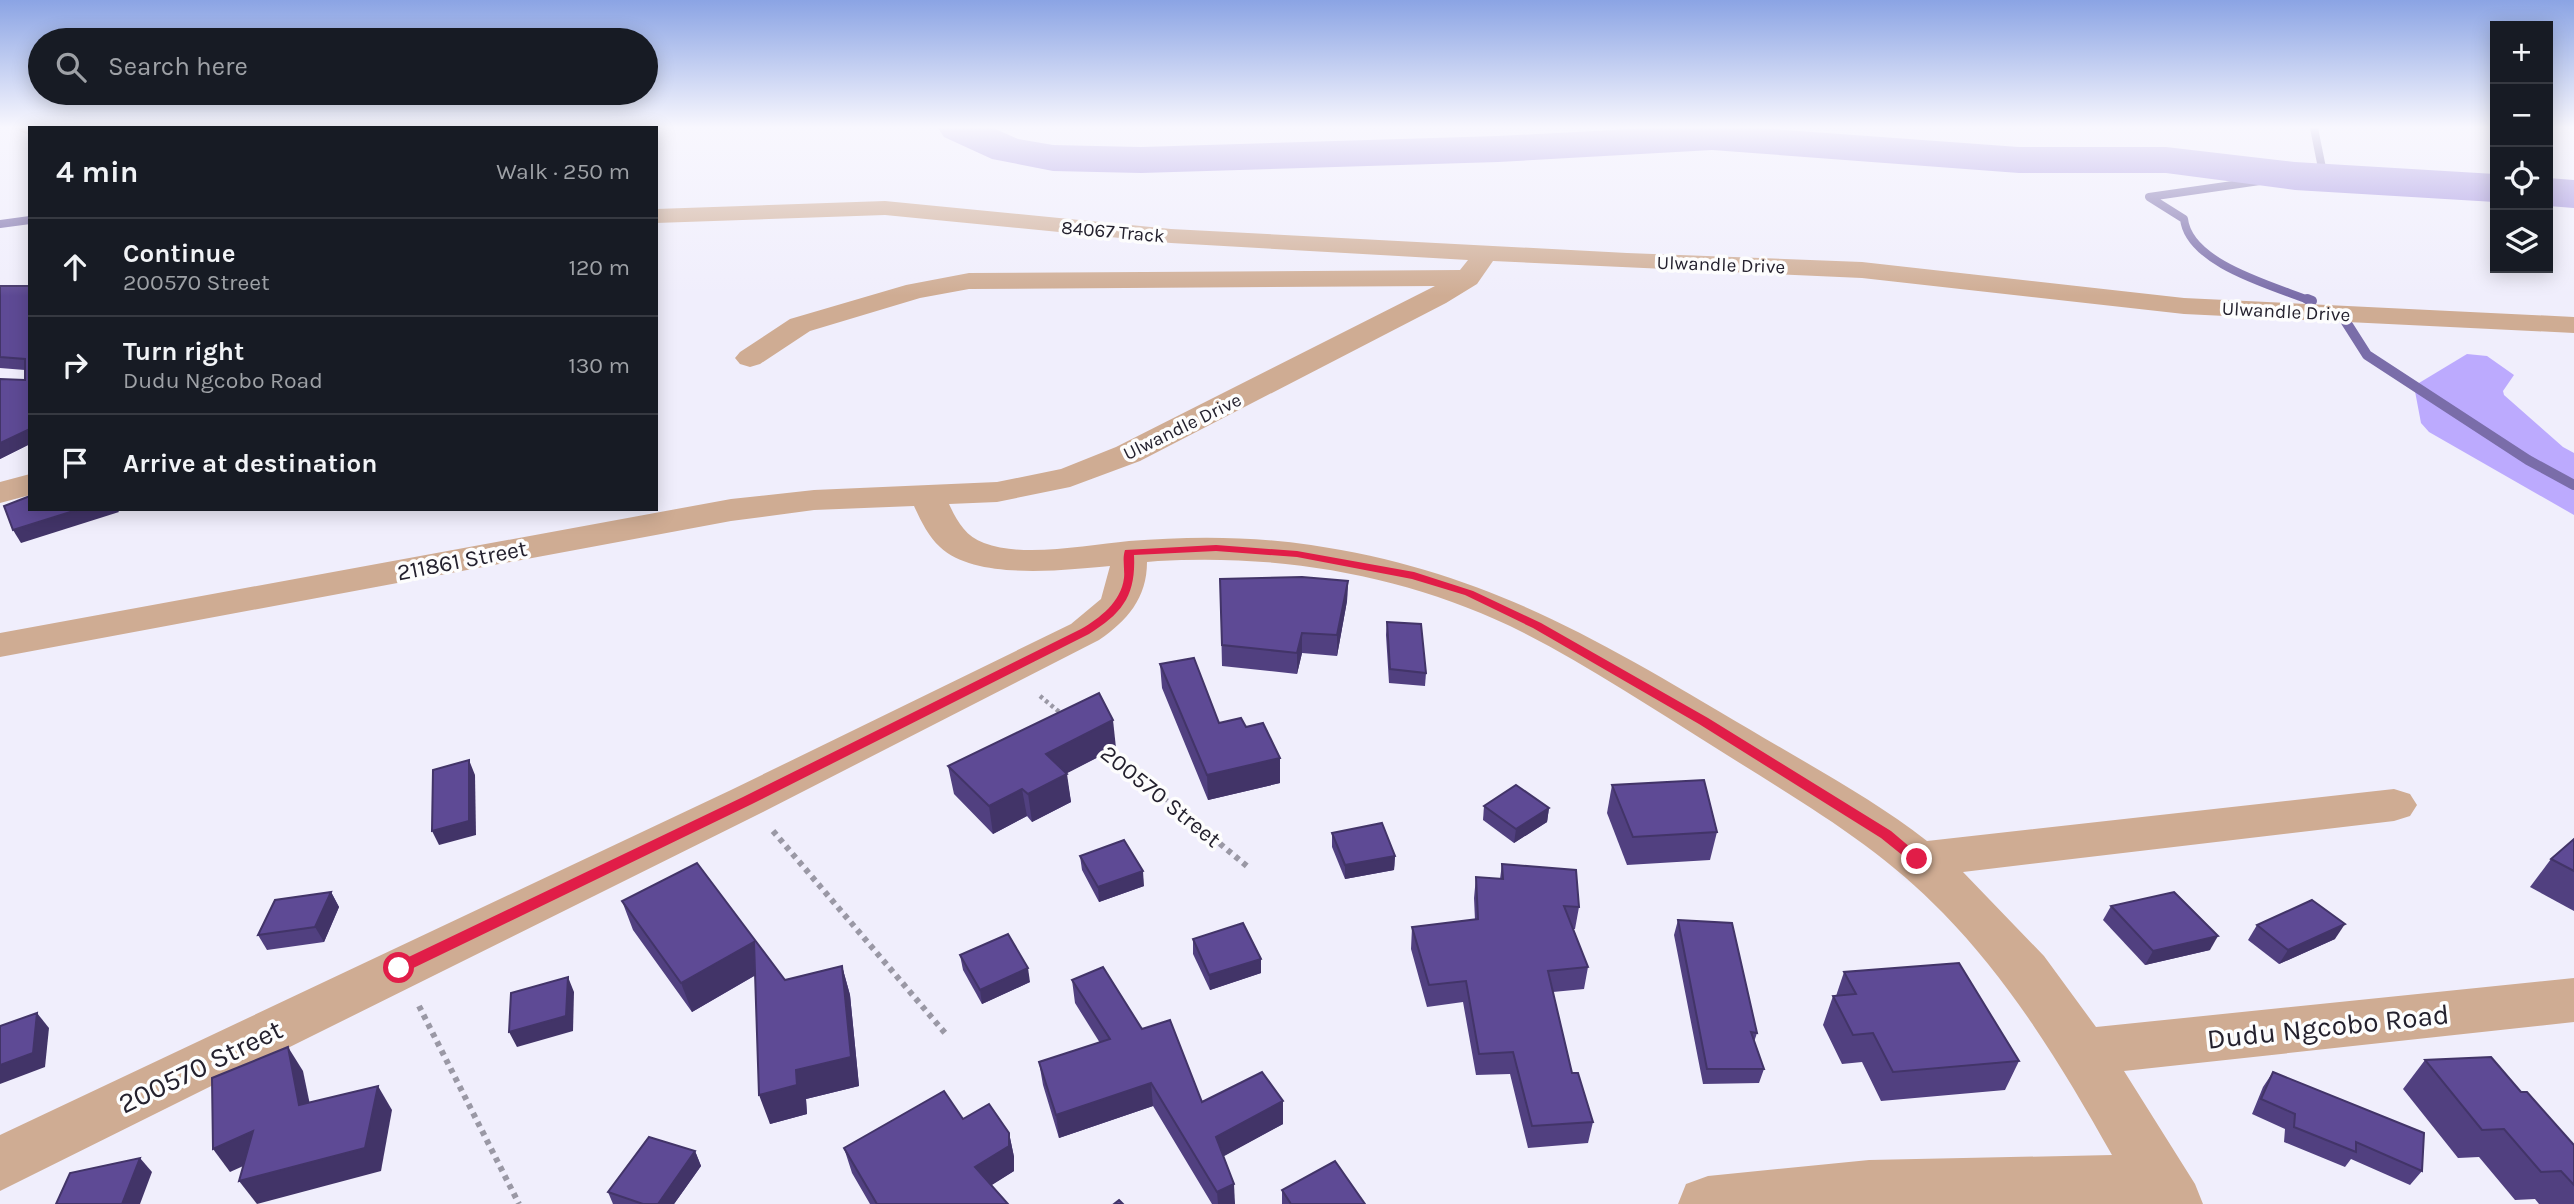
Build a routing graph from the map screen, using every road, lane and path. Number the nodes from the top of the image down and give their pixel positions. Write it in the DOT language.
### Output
graph roads {
  1 [pos="658,216"];
  2 [pos="1477,266"];
  3 [pos="2574,325"];
  4 [pos="750,358"];
  5 [pos="28,485"];
  6 [pos="0,493"];
  7 [pos="927,495"];
  8 [pos="1129,552"];
  9 [pos="0,645"];
  10 [pos="1009,671"];
  11 [pos="1072,722"];
  12 [pos="1103,748"];
  13 [pos="747,801"];
  14 [pos="2394,805"];
  15 [pos="1917,859"];
  16 [pos="1248,867"];
  17 [pos="399,968"];
  18 [pos="2574,1000"];
  19 [pos="945,1033"];
  20 [pos="2083,1052"];
  21 [pos="0,1164"];
  22 [pos="2166,1193"];
  23 [pos="519,1204"];
  24 [pos="1707,1204"];
  1 -- 2 [label="street, 84067 Track"];
  2 -- 3 [label="street, Ulwandle Drive"];
  2 -- 4 [label="street"];
  2 -- 7 [label="street, Ulwandle Drive"];
  5 -- 6 [label="street"];
  7 -- 8 [label="street"];
  7 -- 9 [label="street, 211861 Street"];
  8 -- 10 [label="street, 200570 Street"];
  8 -- 15 [label="street"];
  10 -- 11 [label="path"];
  10 -- 13 [label="street, 200570 Street"];
  12 -- 16 [label="path, 200570 Street"];
  13 -- 17 [label="street, 200570 Street"];
  13 -- 19 [label="path"];
  14 -- 15 [label="street"];
  15 -- 20 [label="street"];
  17 -- 21 [label="street, 200570 Street"];
  17 -- 23 [label="path"];
  18 -- 20 [label="street, Dudu Ngcobo Road"];
  20 -- 22 [label="street"];
  22 -- 24 [label="street"];
}
